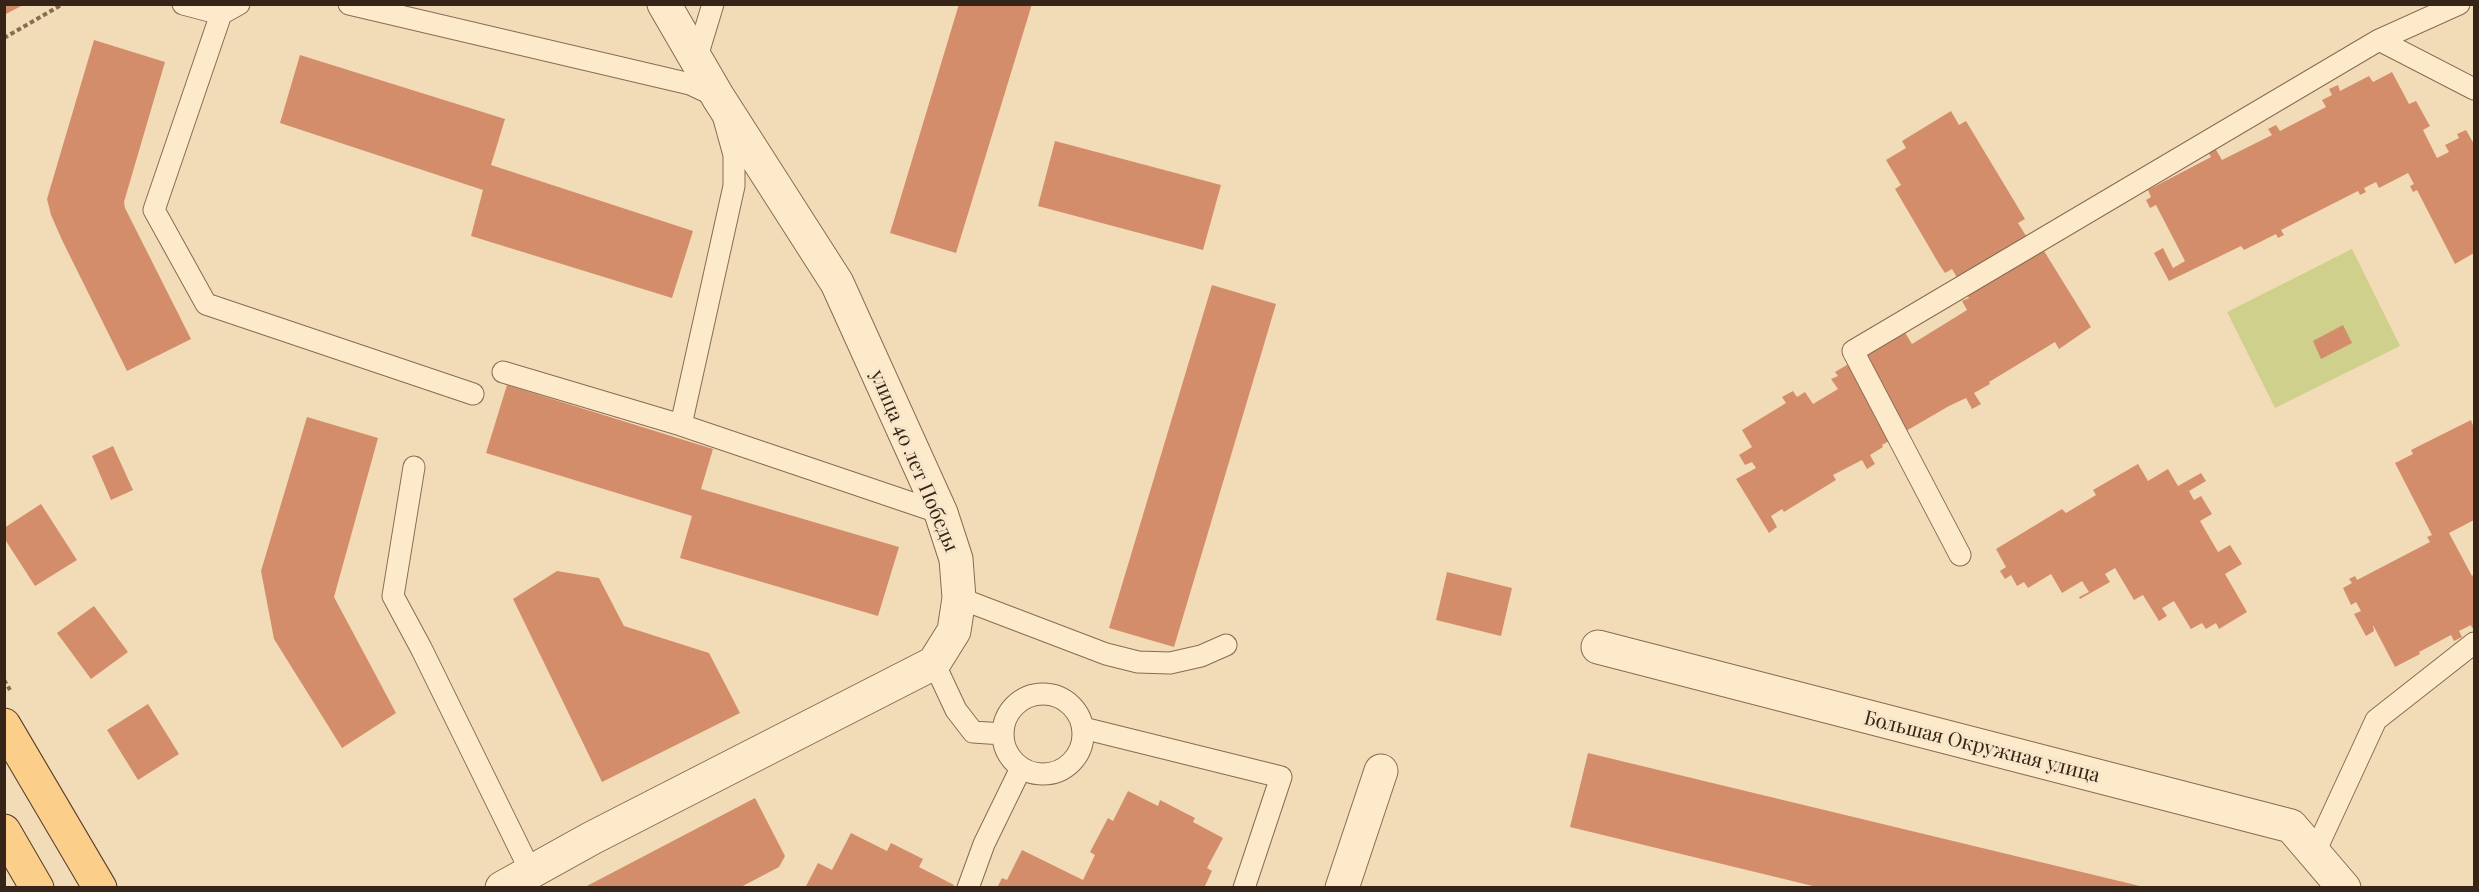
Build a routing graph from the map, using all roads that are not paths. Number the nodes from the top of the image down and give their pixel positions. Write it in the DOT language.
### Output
graph roads {
  1 [pos="183,4"];
  2 [pos="349,4"];
  3 [pos="664,4"];
  4 [pos="713,4"];
  5 [pos="2459,4"];
  6 [pos="230,9"];
  7 [pos="2379,40"];
  8 [pos="696,60"];
  9 [pos="2475,89"];
  10 [pos="718,97"];
  11 [pos="503,372"];
  12 [pos="473,394"];
  13 [pos="681,425"];
  14 [pos="414,466"];
  15 [pos="940,513"];
  16 [pos="1960,555"];
  17 [pos="959,598"];
  18 [pos="2475,643"];
  19 [pos="1226,645"];
  20 [pos="1598,647"];
  21 [pos="934,663"];
  22 [pos="4,725"];
  23 [pos="1083,728"];
  24 [pos="1003,734"];
  25 [pos="1021,768"];
  26 [pos="1382,771"];
  27 [pos="4,831"];
  28 [pos="2314,854"];
  29 [pos="531,872"];
  30 [pos="2341,887"];
  31 [pos="37,888"];
  32 [pos="100,888"];
  33 [pos="502,888"];
  34 [pos="968,888"];
  35 [pos="1244,888"];
  36 [pos="1342,888"];
  1 -- 6 [label="lane"];
  2 -- 10 [label="lane"];
  3 -- 8 [label="street, улица 40 лет Победы"];
  4 -- 8 [label="lane"];
  5 -- 7 [label="lane"];
  6 -- 12 [label="lane"];
  7 -- 9 [label="lane"];
  7 -- 16 [label="lane"];
  8 -- 10 [label="street, улица 40 лет Победы"];
  10 -- 13 [label="lane"];
  10 -- 15 [label="street, улица 40 лет Победы"];
  11 -- 13 [label="lane"];
  13 -- 15 [label="lane"];
  14 -- 29 [label="lane"];
  15 -- 17 [label="street, улица 40 лет Победы"];
  17 -- 19 [label="lane"];
  17 -- 21 [label="street, улица 40 лет Победы"];
  18 -- 28 [label="lane"];
  20 -- 28 [label="street, Большая Окружная улица"];
  21 -- 24 [label="lane"];
  21 -- 29 [label="street"];
  22 -- 32 [label="main road"];
  23 -- 24 [label="lane"];
  23 -- 25 [label="lane"];
  23 -- 35 [label="lane"];
  24 -- 25 [label="lane"];
  25 -- 34 [label="lane"];
  26 -- 36 [label="street"];
  27 -- 31 [label="main road"];
  28 -- 30 [label="street, Большая Окружная улица"];
  29 -- 33 [label="street"];
}
